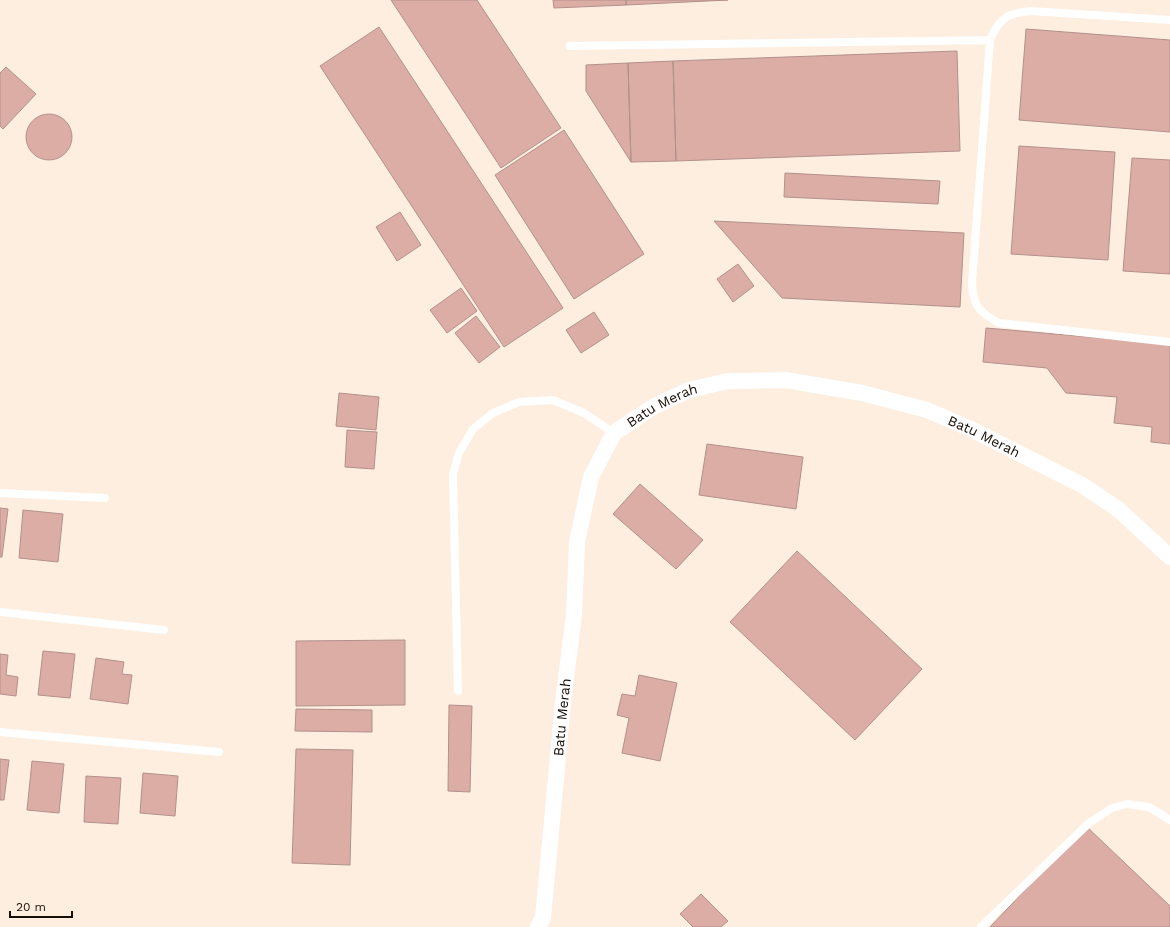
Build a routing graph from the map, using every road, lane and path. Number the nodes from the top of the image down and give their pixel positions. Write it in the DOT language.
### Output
graph roads {
  1 [pos="1170,20"];
  2 [pos="990,40"];
  3 [pos="570,46"];
  4 [pos="1170,342"];
  5 [pos="614,433"];
  6 [pos="0,494"];
  7 [pos="105,498"];
  8 [pos="1170,557"];
  9 [pos="0,612"];
  10 [pos="164,630"];
  11 [pos="458,691"];
  12 [pos="0,732"];
  13 [pos="219,752"];
  14 [pos="1170,820"];
  15 [pos="538,927"];
  16 [pos="981,927"];
  1 -- 2 [label="lane"];
  2 -- 3 [label="lane"];
  2 -- 4 [label="lane"];
  5 -- 8 [label="street, Batu Merah"];
  5 -- 11 [label="lane"];
  5 -- 15 [label="street, Batu Merah"];
  6 -- 7 [label="lane"];
  9 -- 10 [label="lane"];
  12 -- 13 [label="lane"];
  14 -- 16 [label="lane"];
}
